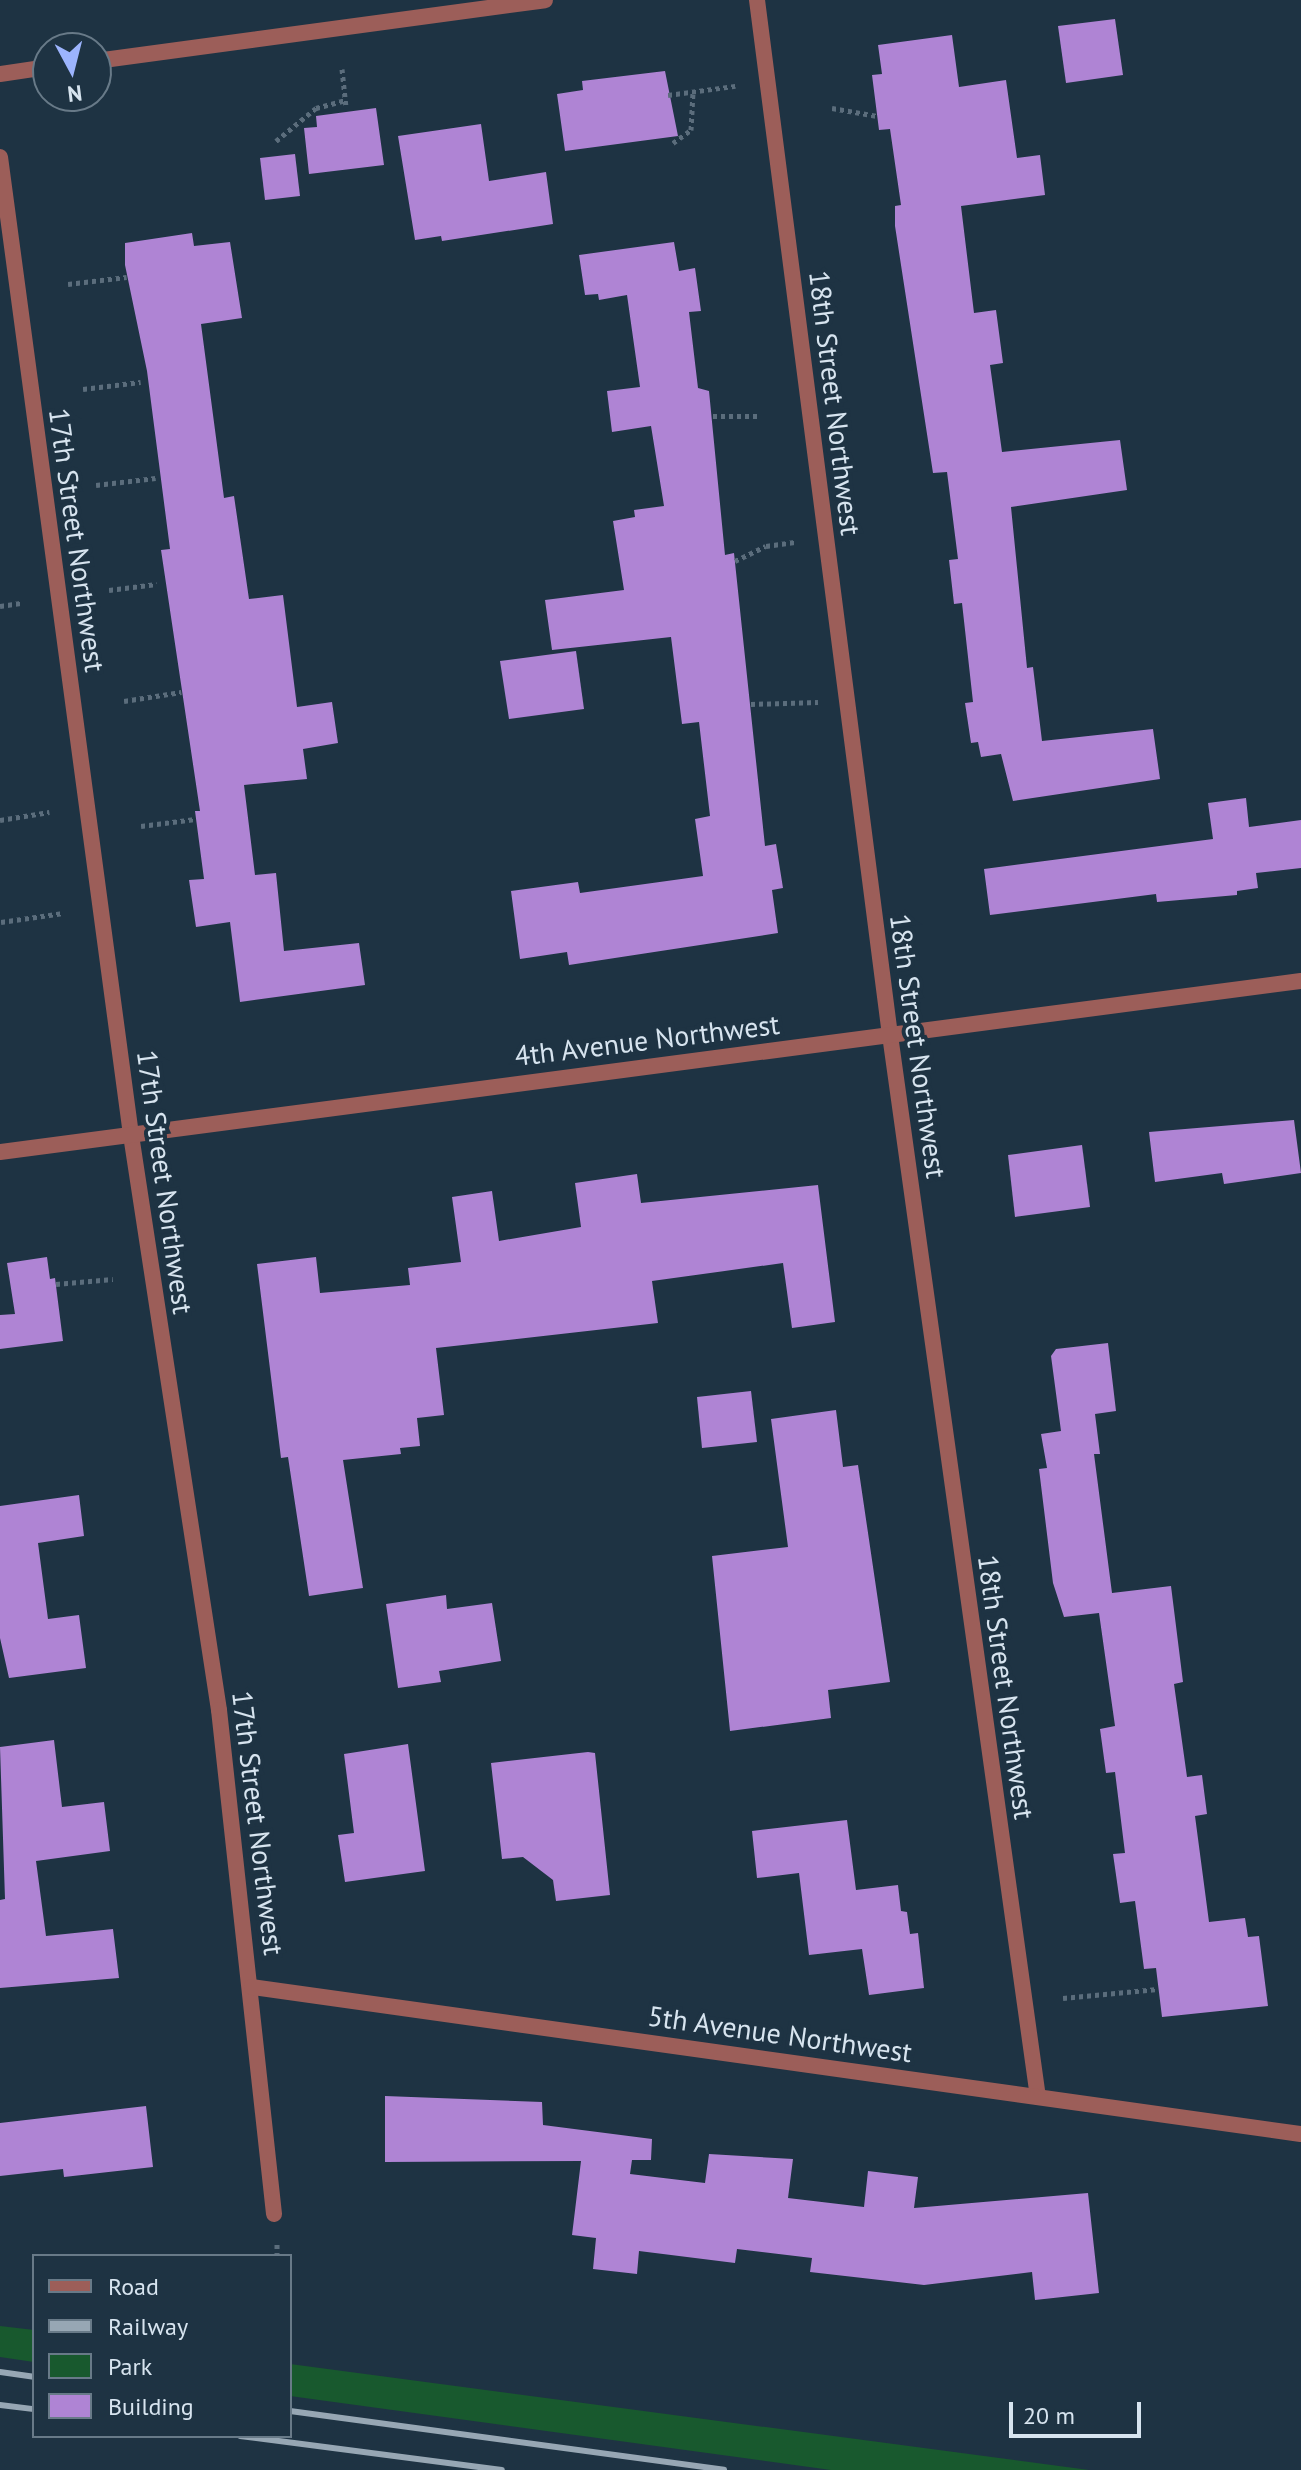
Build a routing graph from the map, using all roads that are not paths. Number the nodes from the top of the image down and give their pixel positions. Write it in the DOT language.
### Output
graph roads {
  1 [pos="545,0"];
  2 [pos="757,0"];
  3 [pos="112,59"];
  4 [pos="32,69"];
  5 [pos="0,74"];
  6 [pos="0,157"];
  7 [pos="1301,981"];
  8 [pos="890,1035"];
  9 [pos="131,1135"];
  10 [pos="0,1152"];
  11 [pos="252,1987"];
  12 [pos="1038,2097"];
  13 [pos="1301,2134"];
  14 [pos="274,2214"];
  1 -- 3 [label="street"];
  2 -- 8 [label="street, 18th Street Northwest"];
  4 -- 5 [label="street"];
  6 -- 9 [label="street, 17th Street Northwest"];
  7 -- 8 [label="street, 4th Avenue Northwest"];
  8 -- 9 [label="street, 4th Avenue Northwest"];
  8 -- 12 [label="street, 18th Street Northwest"];
  9 -- 10 [label="street, 4th Avenue Northwest"];
  9 -- 11 [label="street, 17th Street Northwest"];
  11 -- 12 [label="street, 5th Avenue Northwest"];
  11 -- 14 [label="street, 17th Street Northwest"];
  12 -- 13 [label="street, 5th Avenue Northwest"];
}
